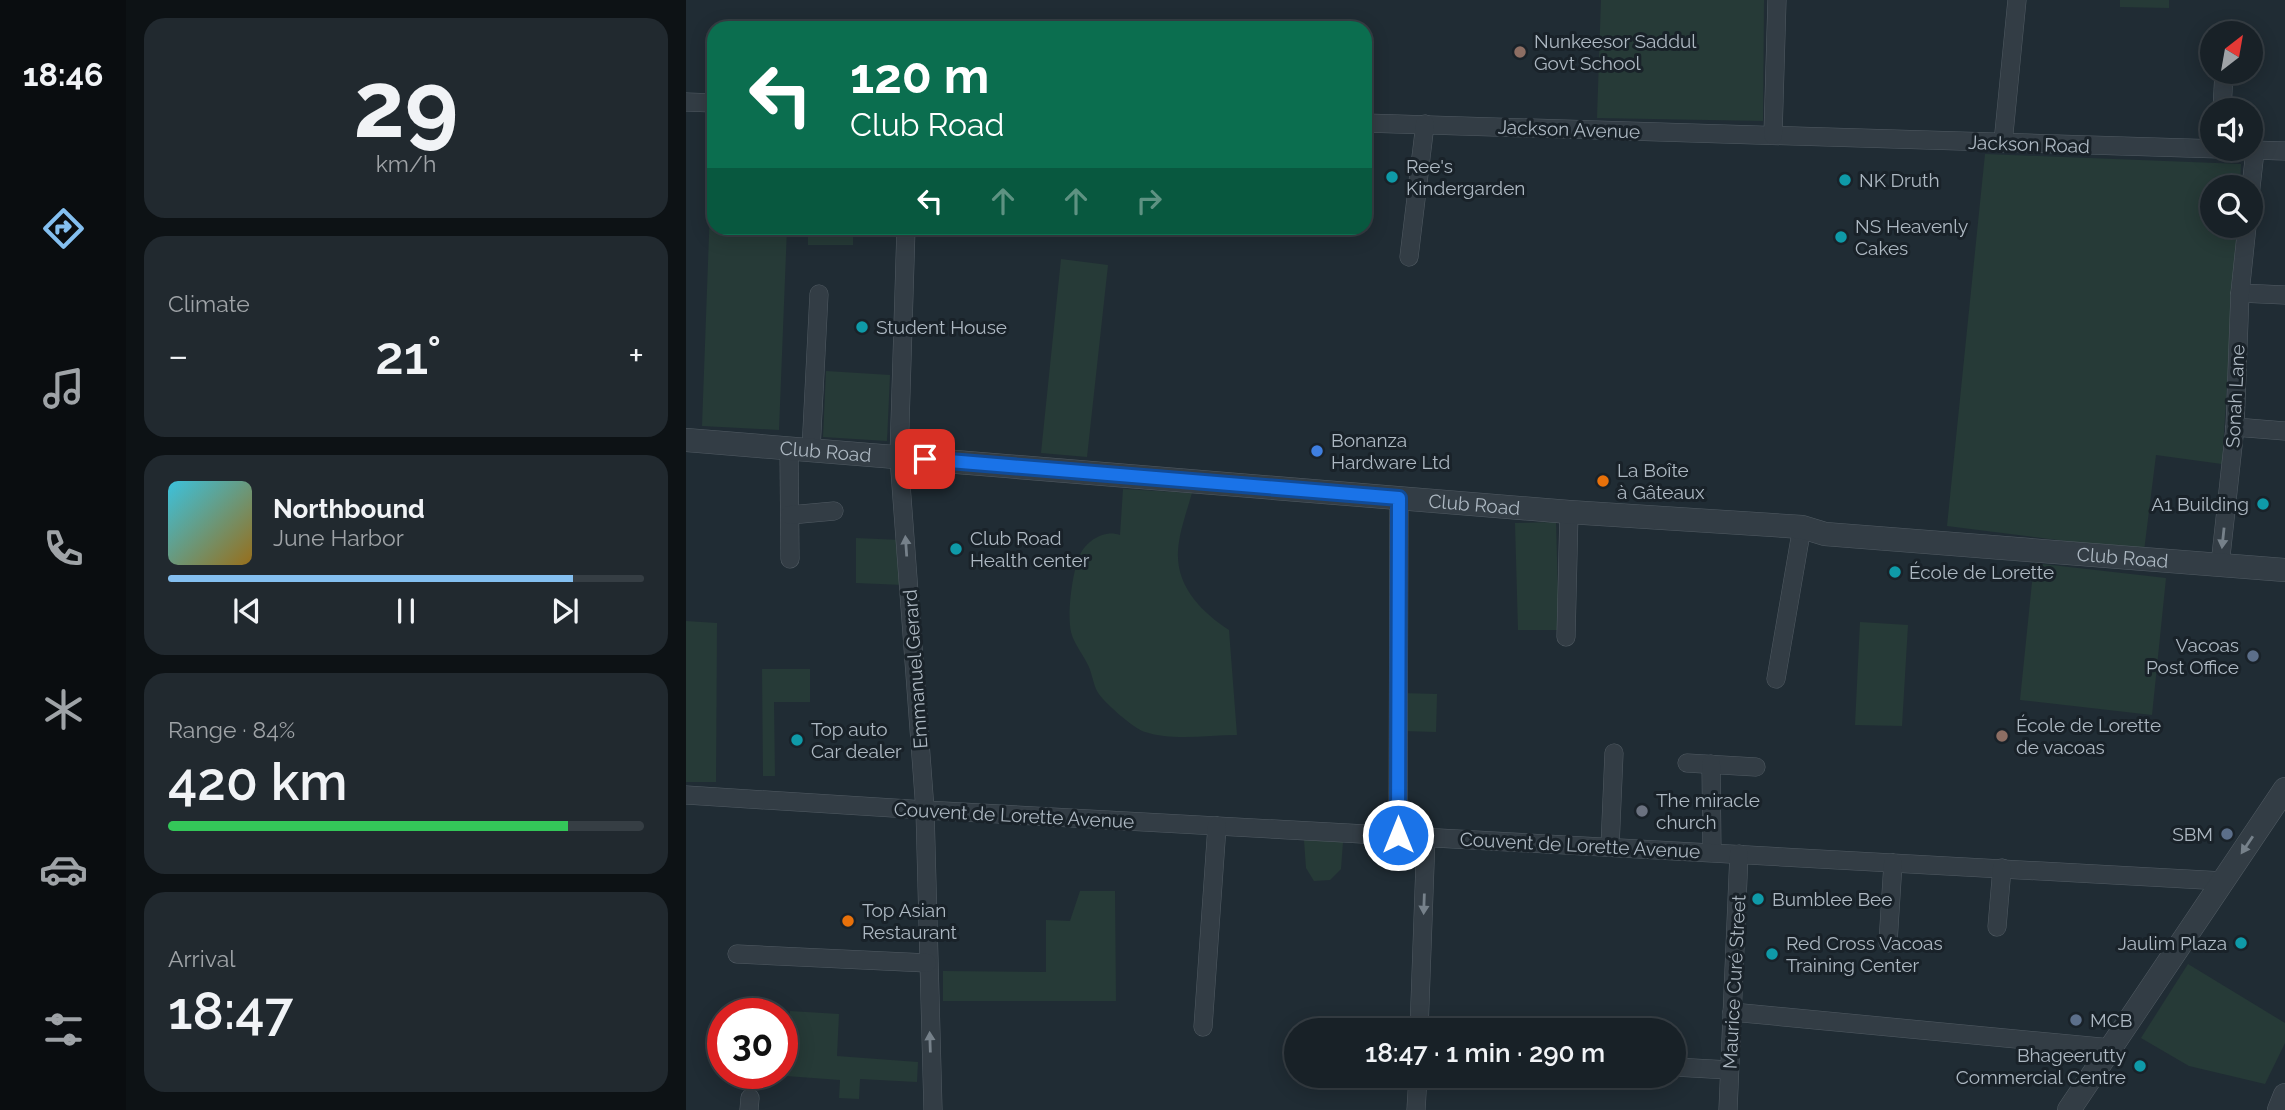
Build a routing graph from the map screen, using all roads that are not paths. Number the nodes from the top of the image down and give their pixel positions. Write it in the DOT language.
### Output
graph roads {
  1 [pos="1777,0"];
  2 [pos="2017,0"];
  3 [pos="686,102"];
  4 [pos="707,103"];
  5 [pos="1372,122"];
  6 [pos="1426,124"];
  7 [pos="1773,135"];
  8 [pos="2003,143"];
  9 [pos="2200,148"];
  10 [pos="2263,151"];
  11 [pos="2285,151"];
  12 [pos="906,235"];
  13 [pos="2246,238"];
  14 [pos="1409,257"];
  15 [pos="819,293"];
  16 [pos="2240,293"];
  17 [pos="2285,295"];
  18 [pos="2235,427"];
  19 [pos="2285,431"];
  20 [pos="686,440"];
  21 [pos="800,449"];
  22 [pos="899,457"];
  23 [pos="1399,498"];
  24 [pos="834,511"];
  25 [pos="1569,512"];
  26 [pos="790,515"];
  27 [pos="1802,527"];
  28 [pos="790,559"];
  29 [pos="2220,565"];
  30 [pos="2285,570"];
  31 [pos="1566,637"];
  32 [pos="1776,679"];
  33 [pos="1614,753"];
  34 [pos="1687,763"];
  35 [pos="1712,764"];
  36 [pos="1756,767"];
  37 [pos="2285,789"];
  38 [pos="686,795"];
  39 [pos="925,810"];
  40 [pos="1217,826"];
  41 [pos="1398,835"];
  42 [pos="1426,836"];
  43 [pos="1610,846"];
  44 [pos="1712,852"];
  45 [pos="1740,854"];
  46 [pos="1893,863"];
  47 [pos="2002,869"];
  48 [pos="2223,881"];
  49 [pos="1997,927"];
  50 [pos="1888,943"];
  51 [pos="737,954"];
  52 [pos="927,963"];
  53 [pos="1732,1012"];
  54 [pos="1419,1018"];
  55 [pos="1203,1027"];
  56 [pos="2111,1048"];
  57 [pos="1686,1068"];
  58 [pos="1730,1070"];
  59 [pos="1417,1088"];
  60 [pos="2285,1095"];
  61 [pos="933,1110"];
  62 [pos="1416,1110"];
  63 [pos="1728,1110"];
  64 [pos="2069,1110"];
  65 [pos="2279,1110"];
  1 -- 7 [label="street"];
  2 -- 8 [label="street"];
  3 -- 4 [label="street"];
  5 -- 6 [label="street, Jackson Avenue"];
  6 -- 7 [label="street, Jackson Avenue"];
  6 -- 14 [label="street"];
  7 -- 8 [label="street, Jackson Road"];
  8 -- 9 [label="street, Jackson Road"];
  10 -- 11 [label="street, Jackson Road"];
  12 -- 22 [label="street, Emmanuel Gerard"];
  13 -- 16 [label="street, Sonah Lane"];
  15 -- 21 [label="street"];
  16 -- 17 [label="street"];
  16 -- 18 [label="street, Sonah Lane"];
  18 -- 19 [label="street"];
  18 -- 29 [label="street, Sonah Lane, one-way"];
  20 -- 21 [label="street, Club Road"];
  21 -- 22 [label="street, Club Road"];
  21 -- 26 [label="street"];
  22 -- 23 [label="street, Club Road"];
  39 -- 22 [label="street, Emmanuel Gerard, one-way"];
  23 -- 25 [label="street, Club Road"];
  23 -- 41 [label="street"];
  24 -- 26 [label="street"];
  25 -- 27 [label="street, Club Road"];
  25 -- 31 [label="street"];
  26 -- 28 [label="street"];
  27 -- 29 [label="street, Club Road"];
  27 -- 32 [label="street"];
  29 -- 30 [label="street, Club Road"];
  33 -- 43 [label="street"];
  34 -- 35 [label="street"];
  35 -- 36 [label="street"];
  35 -- 44 [label="street"];
  37 -- 48 [label="street, one-way"];
  38 -- 39 [label="street, Couvent de Lorette Avenue"];
  39 -- 40 [label="street, Couvent de Lorette Avenue"];
  39 -- 52 [label="street, Emmanuel Gerard"];
  40 -- 41 [label="street, Couvent de Lorette Avenue"];
  40 -- 55 [label="street"];
  41 -- 42 [label="street, Couvent de Lorette Avenue"];
  42 -- 43 [label="street, Couvent de Lorette Avenue"];
  42 -- 54 [label="street, one-way"];
  43 -- 44 [label="street, Couvent de Lorette Avenue"];
  44 -- 45 [label="street, Couvent de Lorette Avenue"];
  45 -- 46 [label="street, Couvent de Lorette Avenue"];
  45 -- 53 [label="street, Maurice Curé Street"];
  46 -- 47 [label="street, Couvent de Lorette Avenue"];
  46 -- 50 [label="street"];
  47 -- 48 [label="street, Couvent de Lorette Avenue"];
  47 -- 49 [label="street"];
  48 -- 56 [label="street"];
  51 -- 52 [label="street"];
  61 -- 52 [label="street, Emmanuel Gerard, one-way"];
  53 -- 56 [label="street"];
  53 -- 58 [label="street, Maurice Curé Street"];
  56 -- 64 [label="street"];
  57 -- 58 [label="street"];
  58 -- 63 [label="street, Maurice Curé Street"];
  59 -- 62 [label="street"];
  60 -- 65 [label="street"];
}
